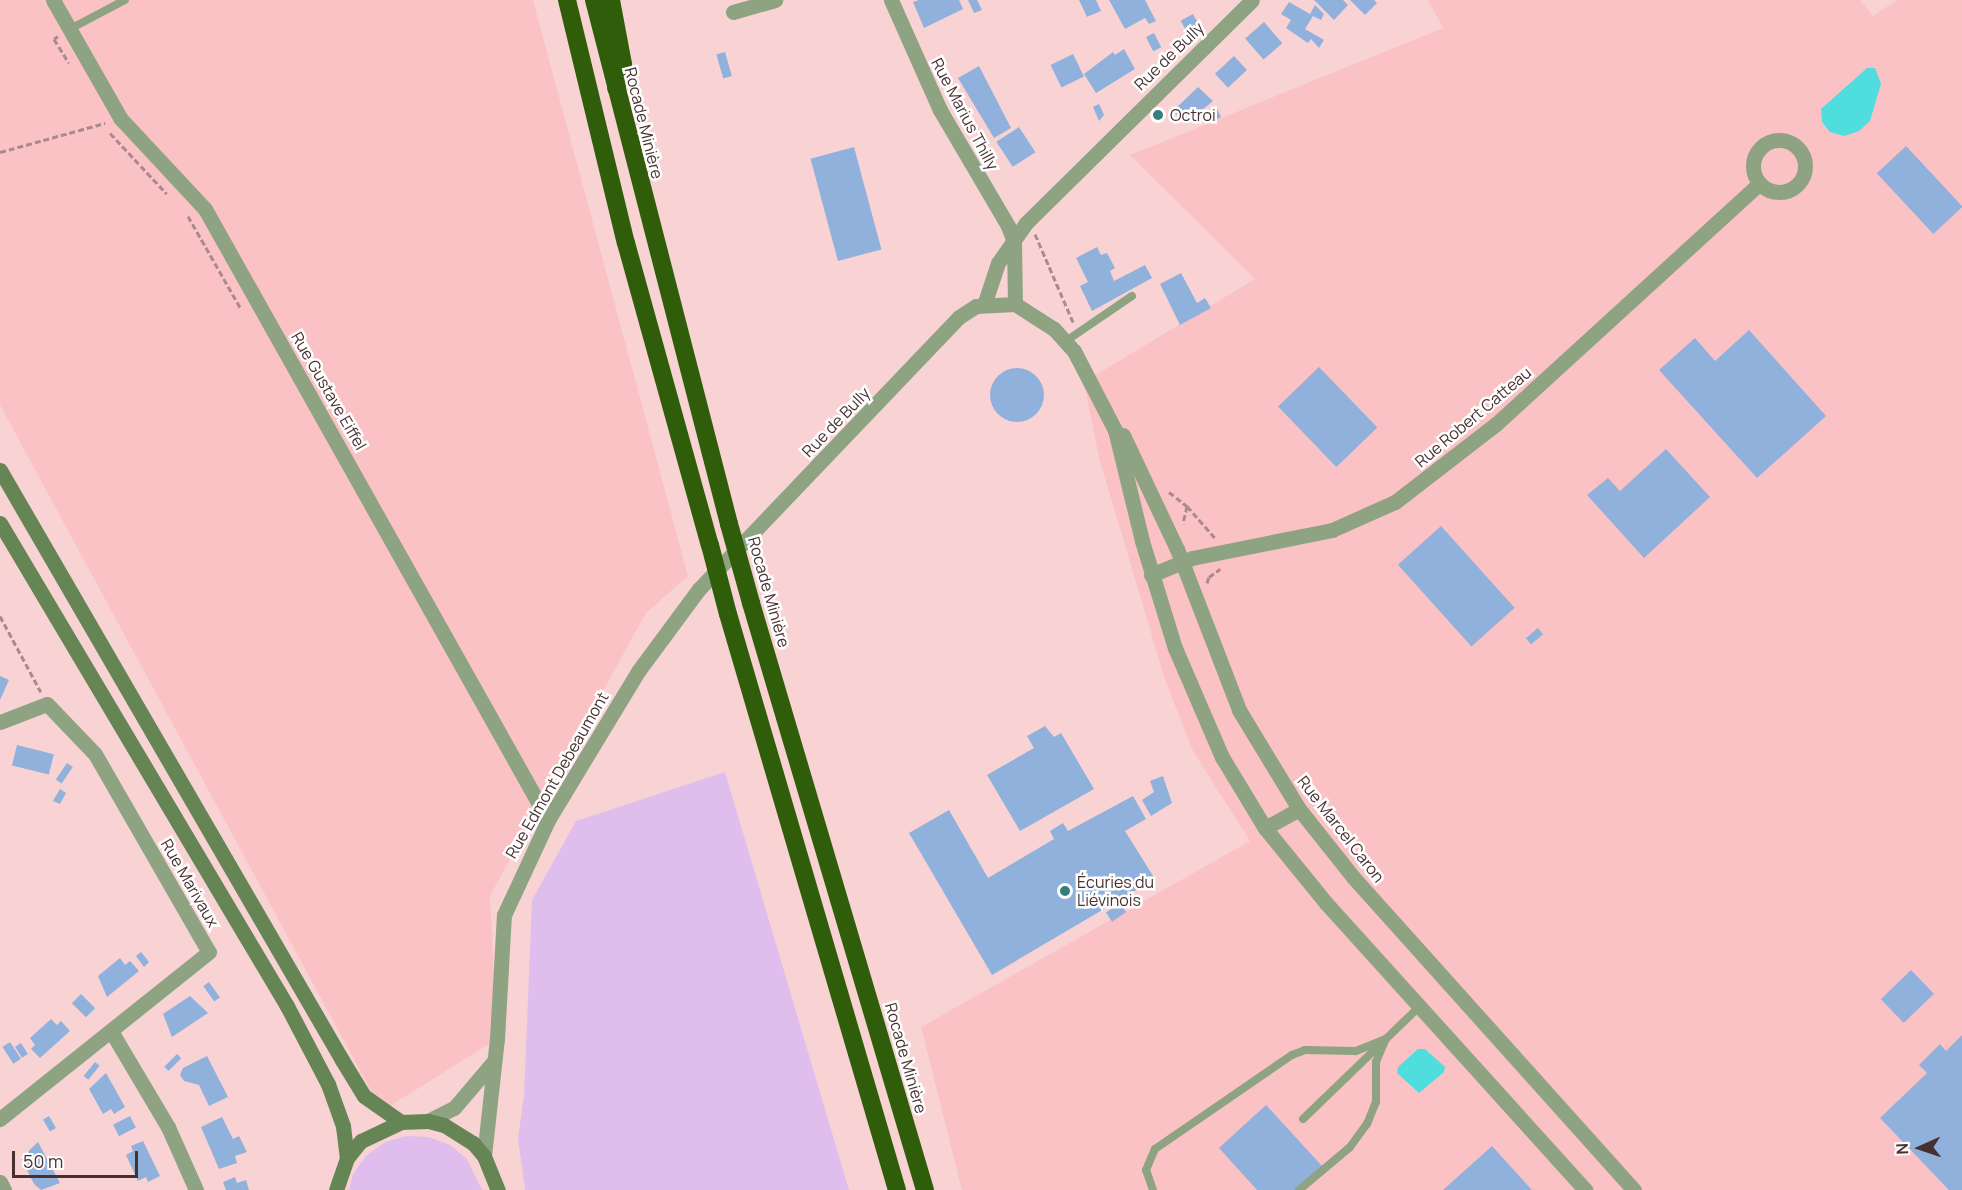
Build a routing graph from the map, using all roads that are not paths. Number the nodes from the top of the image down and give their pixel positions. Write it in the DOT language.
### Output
graph roads {
  1 [pos="53,0"];
  2 [pos="125,0"];
  3 [pos="566,0"];
  4 [pos="594,0"];
  5 [pos="611,0"];
  6 [pos="775,0"];
  7 [pos="891,0"];
  8 [pos="1252,0"];
  9 [pos="733,12"];
  10 [pos="70,29"];
  11 [pos="615,89"];
  12 [pos="1760,183"];
  13 [pos="1014,242"];
  14 [pos="1132,296"];
  15 [pos="1016,304"];
  16 [pos="984,305"];
  17 [pos="1066,341"];
  18 [pos="1115,430"];
  19 [pos="0,470"];
  20 [pos="0,523"];
  21 [pos="1182,565"];
  22 [pos="1152,575"];
  23 [pos="670,624"];
  24 [pos="0,722"];
  25 [pos="1299,809"];
  26 [pos="548,820"];
  27 [pos="1265,828"];
  28 [pos="1420,1006"];
  29 [pos="111,1030"];
  30 [pos="1386,1039"];
  31 [pos="494,1061"];
  32 [pos="0,1119"];
  33 [pos="1303,1119"];
  34 [pos="428,1121"];
  35 [pos="401,1122"];
  36 [pos="484,1156"];
  37 [pos="347,1158"];
  38 [pos="0,1182"];
  39 [pos="4,1190"];
  40 [pos="196,1190"];
  41 [pos="336,1190"];
  42 [pos="498,1190"];
  43 [pos="897,1190"];
  44 [pos="925,1190"];
  45 [pos="1153,1190"];
  46 [pos="1299,1190"];
  47 [pos="1585,1190"];
  48 [pos="1634,1190"];
  1 -- 10 [label="street, Rue Gustave Eiffel"];
  2 -- 10 [label="lane"];
  3 -- 43 [label="highway, bridge"];
  4 -- 11 [label="highway, Rocade Minière"];
  5 -- 11 [label="highway"];
  6 -- 9 [label="street"];
  7 -- 13 [label="street, Rue Marius Thilly"];
  8 -- 13 [label="street, Rue de Bully"];
  10 -- 26 [label="street, Rue Gustave Eiffel"];
  11 -- 44 [label="highway, Rocade Minière, bridge"];
  12 -- 21 [label="street, Rue Robert Catteau"];
  13 -- 15 [label="street"];
  13 -- 16 [label="street, Rue de Bully"];
  14 -- 17 [label="lane"];
  15 -- 16 [label="street"];
  15 -- 17 [label="street, Rue Marcel Caron"];
  16 -- 23 [label="street, Rue de Bully"];
  17 -- 18 [label="street, Rue Marcel Caron"];
  18 -- 21 [label="street, Rue Marcel Caron"];
  18 -- 22 [label="street, Rue Marcel Caron"];
  19 -- 35 [label="main road"];
  20 -- 37 [label="main road"];
  21 -- 22 [label="street, Rue Robert Catteau"];
  21 -- 25 [label="street, Rue Marcel Caron"];
  22 -- 27 [label="street, Rue Marcel Caron"];
  23 -- 26 [label="street, Rue Edmont Debeaumont"];
  24 -- 29 [label="street, Rue Marivaux"];
  25 -- 27 [label="street"];
  25 -- 48 [label="street, Rue Marcel Caron"];
  26 -- 31 [label="street, Rue Edmont Debeaumont"];
  27 -- 28 [label="street, Rue Marcel Caron"];
  28 -- 30 [label="lane"];
  28 -- 47 [label="street, Rue Marcel Caron"];
  29 -- 32 [label="street, Rue Marivaux"];
  29 -- 40 [label="street"];
  30 -- 33 [label="lane"];
  30 -- 45 [label="lane"];
  30 -- 46 [label="lane"];
  31 -- 34 [label="street"];
  31 -- 36 [label="street, Rue Edmont Debeaumont"];
  34 -- 35 [label="main road"];
  34 -- 36 [label="main road"];
  35 -- 37 [label="main road"];
  36 -- 42 [label="main road"];
  37 -- 41 [label="main road"];
  38 -- 39 [label="street"];
}
